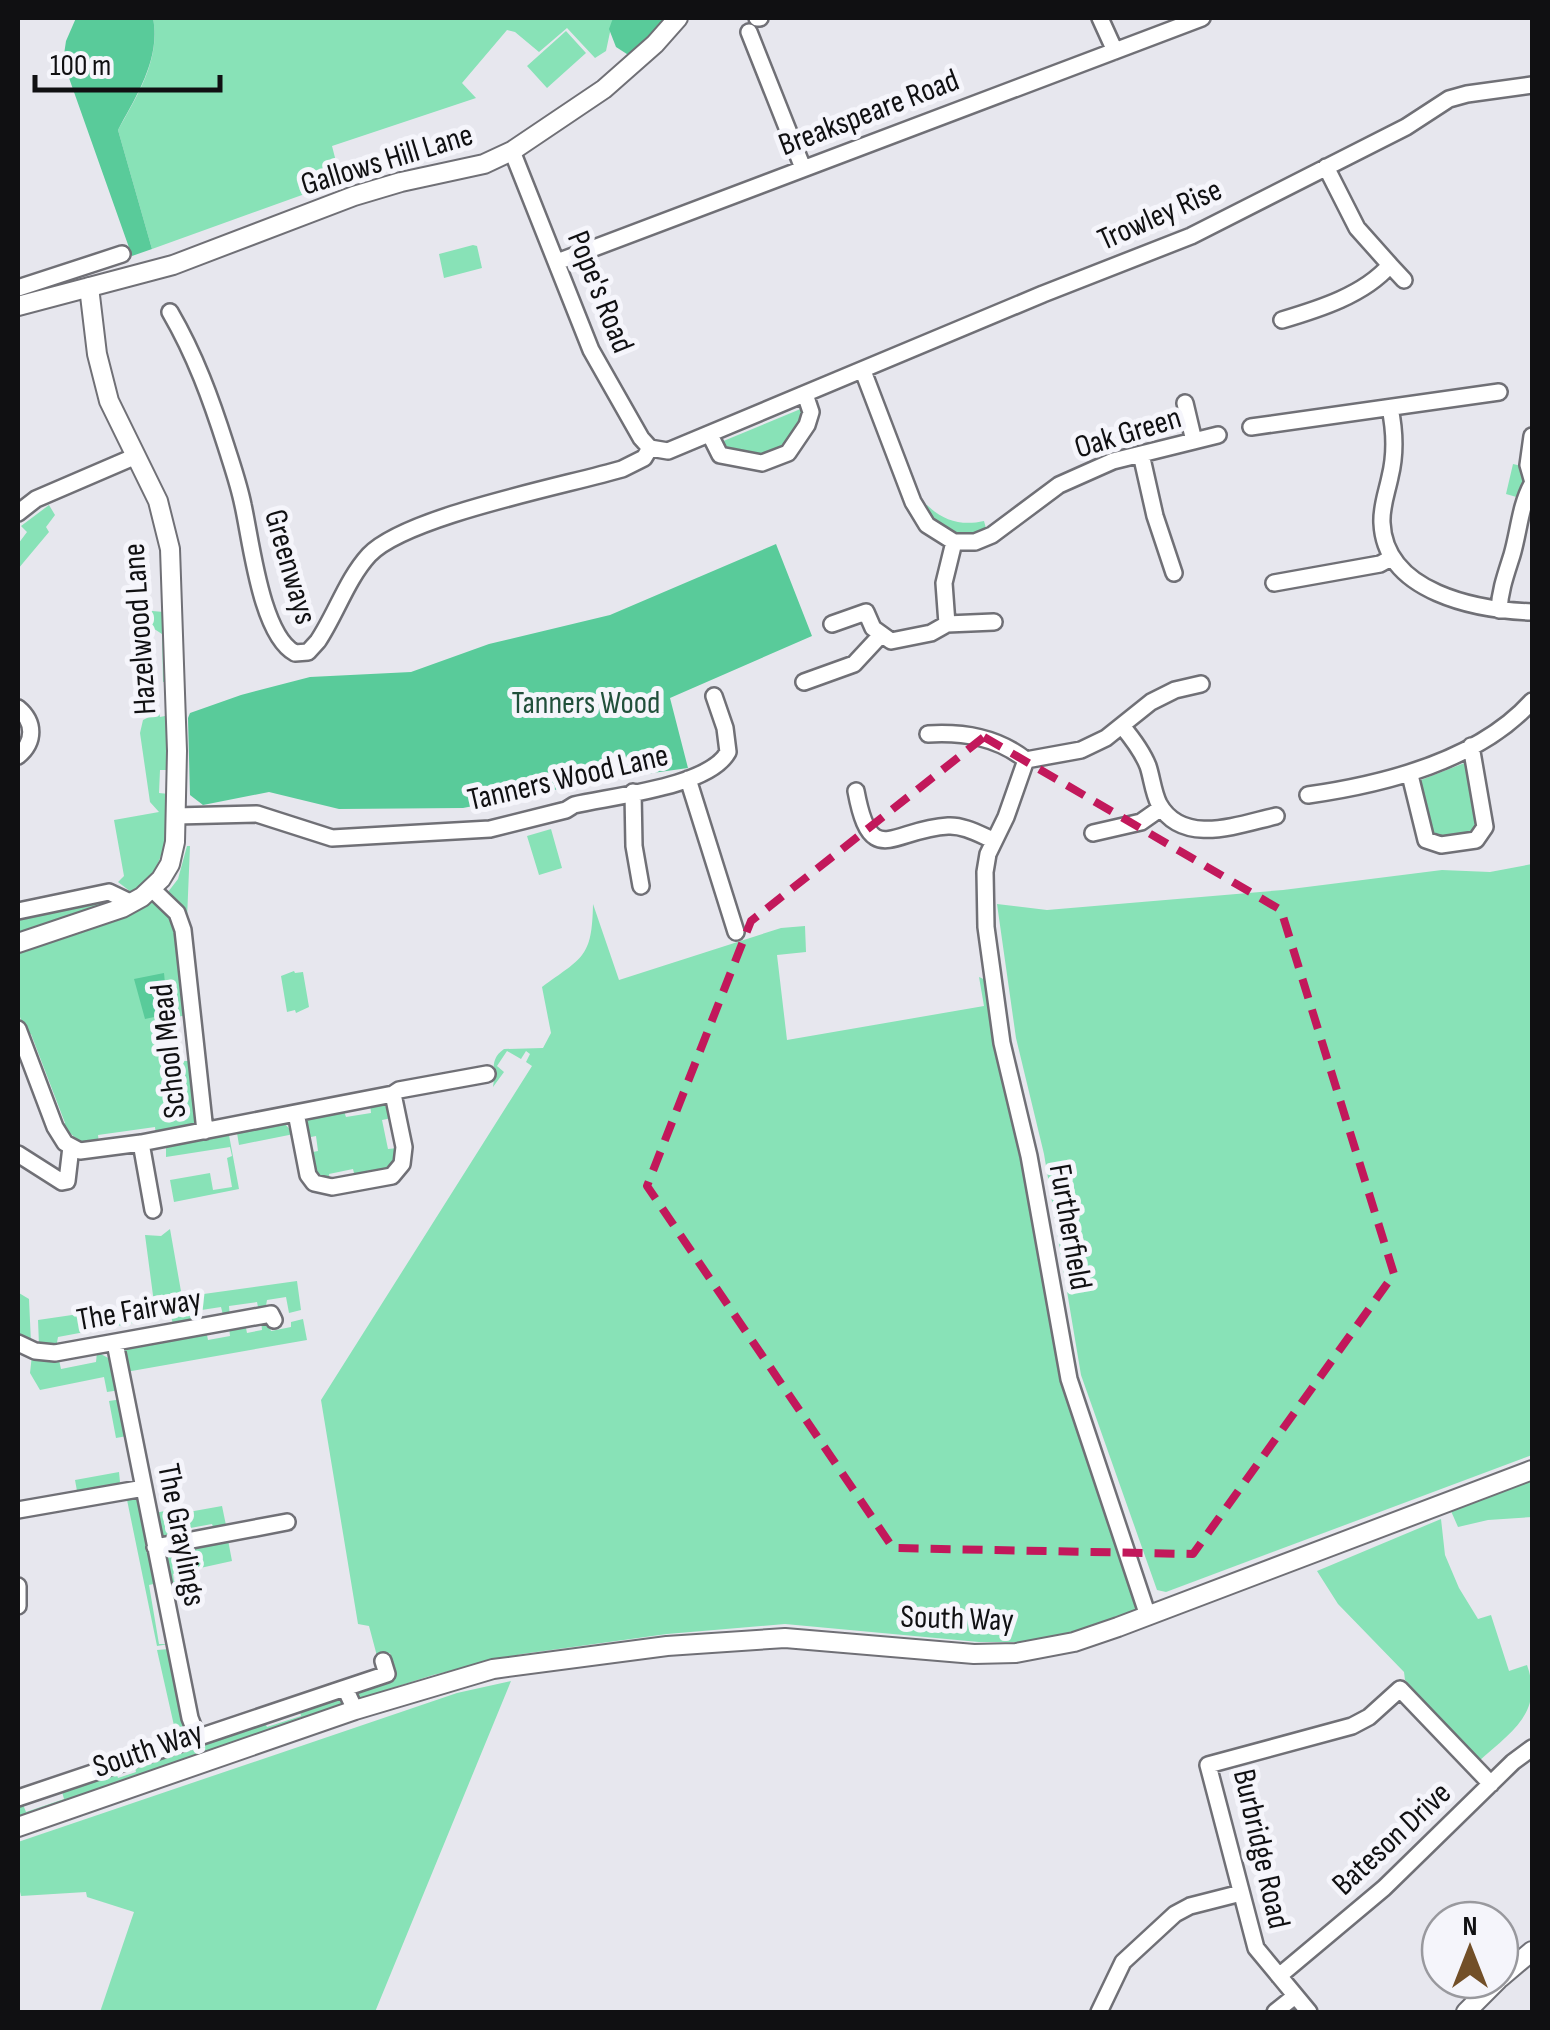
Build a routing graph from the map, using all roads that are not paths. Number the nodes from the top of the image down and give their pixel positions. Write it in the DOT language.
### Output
graph roads {
  1 [pos="678,18"];
  2 [pos="1100,18"];
  3 [pos="1202,18"];
  4 [pos="755,22"];
  5 [pos="1116,50"];
  6 [pos="1532,86"];
  7 [pos="512,151"];
  8 [pos="1326,167"];
  9 [pos="802,168"];
  10 [pos="122,254"];
  11 [pos="557,262"];
  12 [pos="1390,266"];
  13 [pos="1404,280"];
  14 [pos="89,287"];
  15 [pos="18,288"];
  16 [pos="18,306"];
  17 [pos="170,312"];
  18 [pos="1282,320"];
  19 [pos="863,371"];
  20 [pos="1499,392"];
  21 [pos="804,394"];
  22 [pos="1184,403"];
  23 [pos="1390,408"];
  24 [pos="1251,427"];
  25 [pos="710,435"];
  26 [pos="1218,435"];
  27 [pos="1532,436"];
  28 [pos="1194,441"];
  29 [pos="650,448"];
  30 [pos="1141,454"];
  31 [pos="136,456"];
  32 [pos="1532,482"];
  33 [pos="18,513"];
  34 [pos="954,542"];
  35 [pos="1390,558"];
  36 [pos="1174,573"];
  37 [pos="1274,583"];
  38 [pos="1499,610"];
  39 [pos="1532,612"];
  40 [pos="994,622"];
  41 [pos="832,624"];
  42 [pos="947,624"];
  43 [pos="880,636"];
  44 [pos="829,674"];
  45 [pos="804,682"];
  46 [pos="1201,684"];
  47 [pos="835,690"];
  48 [pos="714,696"];
  49 [pos="1532,701"];
  50 [pos="18,708"];
  51 [pos="1122,726"];
  52 [pos="928,734"];
  53 [pos="1471,746"];
  54 [pos="18,756"];
  55 [pos="1026,760"];
  56 [pos="1410,774"];
  57 [pos="688,779"];
  58 [pos="856,791"];
  59 [pos="633,792"];
  60 [pos="1308,795"];
  61 [pos="1161,808"];
  62 [pos="176,816"];
  63 [pos="1276,816"];
  64 [pos="1093,833"];
  65 [pos="992,840"];
  66 [pos="641,886"];
  67 [pos="152,889"];
  68 [pos="132,903"];
  69 [pos="18,911"];
  70 [pos="736,932"];
  71 [pos="18,943"];
  72 [pos="18,1029"];
  73 [pos="487,1074"];
  74 [pos="393,1094"];
  75 [pos="296,1113"];
  76 [pos="205,1131"];
  77 [pos="142,1143"];
  78 [pos="71,1147"];
  79 [pos="18,1154"];
  80 [pos="153,1210"];
  81 [pos="272,1313"];
  82 [pos="18,1342"];
  83 [pos="116,1343"];
  84 [pos="1532,1470"];
  85 [pos="144,1488"];
  86 [pos="18,1510"];
  87 [pos="287,1522"];
  88 [pos="155,1547"];
  89 [pos="18,1586"];
  90 [pos="18,1606"];
  91 [pos="1148,1616"];
  92 [pos="383,1661"];
  93 [pos="345,1688"];
  94 [pos="356,1710"];
  95 [pos="196,1736"];
  96 [pos="1532,1748"];
  97 [pos="1492,1784"];
  98 [pos="18,1798"];
  99 [pos="18,1827"];
  100 [pos="1241,1893"];
  101 [pos="1278,1976"];
  102 [pos="1296,1996"];
  103 [pos="1099,2012"];
  104 [pos="1276,2012"];
  105 [pos="1309,2012"];
  1 -- 7 [label="street, Gallows Hill Lane"];
  2 -- 5 [label="street"];
  3 -- 5 [label="street, Breakspeare Road"];
  4 -- 9 [label="street"];
  5 -- 9 [label="street, Breakspeare Road"];
  6 -- 8 [label="street, Trowley Rise"];
  7 -- 11 [label="street, Pope's Road"];
  7 -- 14 [label="street, Gallows Hill Lane"];
  8 -- 12 [label="street"];
  8 -- 19 [label="street, Trowley Rise"];
  9 -- 11 [label="street, Breakspeare Road"];
  10 -- 15 [label="street"];
  11 -- 29 [label="street, Pope's Road"];
  12 -- 13 [label="street"];
  12 -- 18 [label="street"];
  14 -- 16 [label="street, Gallows Hill Lane"];
  14 -- 31 [label="street, Hazelwood Lane"];
  17 -- 29 [label="street, Greenways"];
  19 -- 21 [label="street, Trowley Rise"];
  19 -- 34 [label="street"];
  20 -- 23 [label="street"];
  21 -- 25 [label="street, Trowley Rise"];
  21 -- 25 [label="street"];
  22 -- 28 [label="street"];
  23 -- 24 [label="street"];
  23 -- 35 [label="street"];
  25 -- 29 [label="street, Trowley Rise"];
  26 -- 28 [label="street, Oak Green"];
  27 -- 32 [label="street"];
  28 -- 30 [label="street, Oak Green"];
  30 -- 34 [label="street, Oak Green"];
  30 -- 36 [label="street"];
  31 -- 33 [label="street"];
  31 -- 62 [label="street, Hazelwood Lane"];
  32 -- 38 [label="street"];
  34 -- 42 [label="street"];
  35 -- 37 [label="street"];
  35 -- 38 [label="street"];
  38 -- 39 [label="street"];
  40 -- 42 [label="street"];
  41 -- 43 [label="street"];
  42 -- 43 [label="street"];
  43 -- 44 [label="street"];
  44 -- 45 [label="street"];
  44 -- 47 [label="street"];
  46 -- 51 [label="street"];
  48 -- 57 [label="street, Tanners Wood Lane"];
  49 -- 53 [label="street"];
  50 -- 54 [label="street"];
  51 -- 55 [label="street"];
  51 -- 61 [label="street"];
  52 -- 55 [label="street"];
  53 -- 56 [label="street"];
  53 -- 56 [label="street"];
  55 -- 65 [label="street, Furtherfield"];
  56 -- 60 [label="street"];
  57 -- 59 [label="street, Tanners Wood Lane"];
  57 -- 70 [label="street"];
  58 -- 65 [label="street"];
  59 -- 62 [label="street, Tanners Wood Lane"];
  59 -- 66 [label="street"];
  61 -- 63 [label="street"];
  61 -- 64 [label="street"];
  62 -- 67 [label="street, Hazelwood Lane"];
  65 -- 91 [label="street, Furtherfield"];
  67 -- 68 [label="street, Hazelwood Lane"];
  67 -- 76 [label="street, School Mead"];
  68 -- 69 [label="street"];
  68 -- 71 [label="street, Hazelwood Lane"];
  72 -- 78 [label="street"];
  73 -- 74 [label="street"];
  74 -- 75 [label="street"];
  74 -- 75 [label="street"];
  75 -- 76 [label="street"];
  76 -- 77 [label="street, School Mead"];
  77 -- 78 [label="street, School Mead"];
  77 -- 80 [label="street"];
  78 -- 79 [label="street"];
  81 -- 83 [label="street, The Fairway"];
  82 -- 83 [label="street, The Fairway"];
  83 -- 85 [label="street, The Graylings"];
  84 -- 91 [label="street, South Way"];
  85 -- 86 [label="street"];
  85 -- 88 [label="street, The Graylings"];
  87 -- 88 [label="street"];
  88 -- 95 [label="street, The Graylings"];
  89 -- 90 [label="street"];
  91 -- 94 [label="street, South Way"];
  92 -- 93 [label="street, South Way"];
  93 -- 94 [label="street"];
  93 -- 95 [label="street, South Way"];
  94 -- 99 [label="street, South Way"];
  95 -- 98 [label="street, South Way"];
  96 -- 97 [label="street, Bateson Drive"];
  97 -- 100 [label="street, Burbridge Road"];
  97 -- 101 [label="street, Bateson Drive"];
  100 -- 101 [label="street, Burbridge Road"];
  100 -- 103 [label="street"];
  101 -- 102 [label="street"];
  102 -- 104 [label="street"];
  102 -- 105 [label="street"];
}
